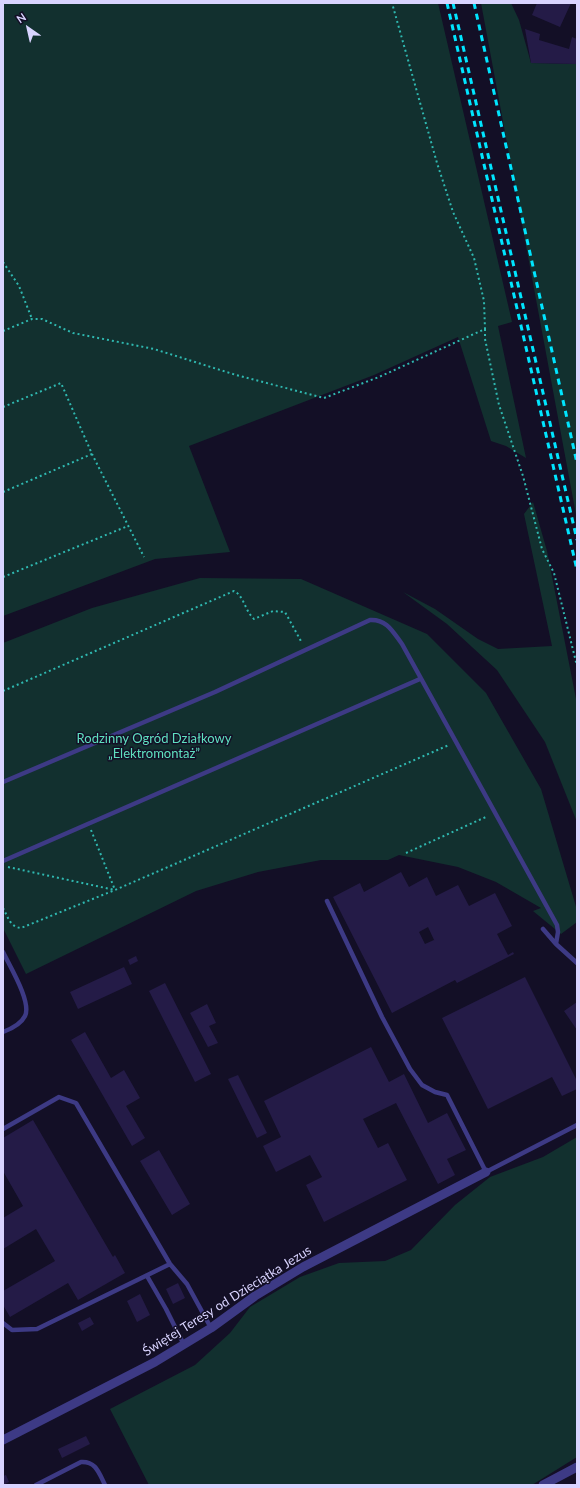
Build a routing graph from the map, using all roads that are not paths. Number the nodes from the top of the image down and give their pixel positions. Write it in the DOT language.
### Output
graph roads {
  1 [pos="420,679"];
  2 [pos="3,782"];
  3 [pos="3,862"];
  4 [pos="327,901"];
  5 [pos="544,929"];
  6 [pos="556,944"];
  7 [pos="3,952"];
  8 [pos="577,963"];
  9 [pos="3,1032"];
  10 [pos="577,1125"];
  11 [pos="3,1129"];
  12 [pos="486,1172"];
  13 [pos="170,1264"];
  14 [pos="147,1276"];
  15 [pos="3,1323"];
  16 [pos="211,1328"];
  17 [pos="184,1345"];
  18 [pos="3,1440"];
  19 [pos="577,1466"];
  20 [pos="36,1485"];
  21 [pos="105,1485"];
  22 [pos="543,1485"];
  1 -- 2 [label="lane"];
  1 -- 3 [label="lane"];
  1 -- 6 [label="lane"];
  4 -- 12 [label="lane"];
  5 -- 6 [label="lane"];
  6 -- 8 [label="lane"];
  7 -- 9 [label="lane"];
  10 -- 12 [label="lane"];
  11 -- 13 [label="lane"];
  12 -- 16 [label="street, Świętej Teresy od Dzieciątka Jezus"];
  13 -- 14 [label="lane"];
  13 -- 16 [label="lane"];
  14 -- 15 [label="lane"];
  14 -- 17 [label="lane"];
  16 -- 17 [label="street, Świętej Teresy od Dzieciątka Jezus"];
  17 -- 18 [label="street, Świętej Teresy od Dzieciątka Jezus"];
  19 -- 22 [label="street"];
  20 -- 21 [label="lane"];
}
